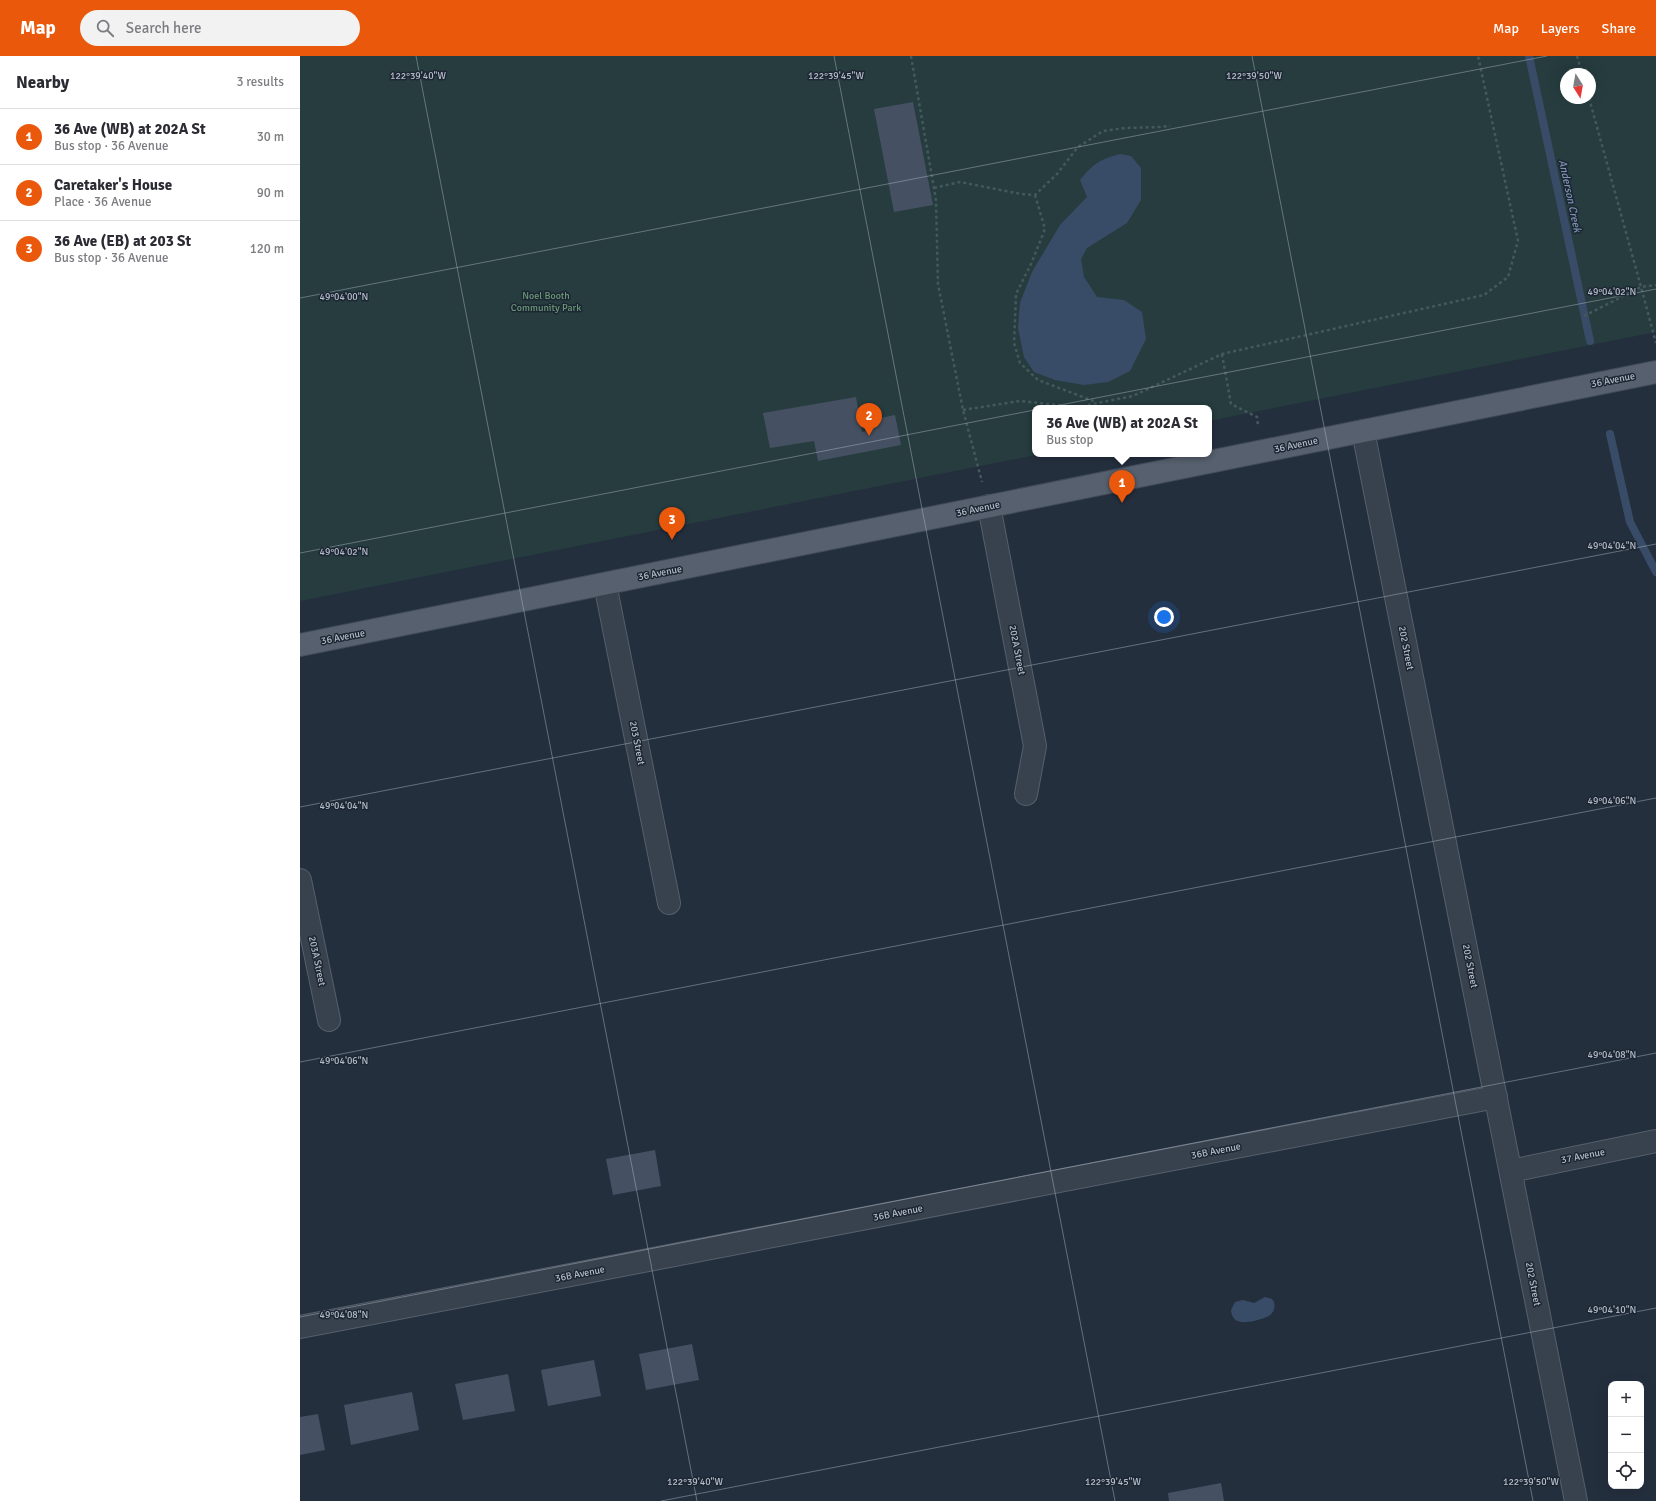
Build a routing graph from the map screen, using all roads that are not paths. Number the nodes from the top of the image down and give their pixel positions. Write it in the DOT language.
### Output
graph roads {
  1 [pos="1656,372"];
  2 [pos="1363,431"];
  3 [pos="989,506"];
  4 [pos="605,584"];
  5 [pos="300,646"];
  6 [pos="1026,794"];
  7 [pos="300,880"];
  8 [pos="669,903"];
  9 [pos="329,1020"];
  10 [pos="1496,1097"];
  11 [pos="1656,1141"];
  12 [pos="1511,1171"];
  13 [pos="300,1327"];
  14 [pos="1576,1501"];
  1 -- 2 [label="main road, 36 Avenue"];
  2 -- 3 [label="main road, 36 Avenue"];
  2 -- 10 [label="street, 202 Street"];
  3 -- 4 [label="main road, 36 Avenue"];
  3 -- 6 [label="street, 202A Street"];
  4 -- 5 [label="main road, 36 Avenue"];
  4 -- 8 [label="street, 203 Street"];
  7 -- 9 [label="street, 203A Street"];
  10 -- 12 [label="street, 202 Street"];
  10 -- 13 [label="street, 36B Avenue"];
  11 -- 12 [label="street, 37 Avenue"];
  12 -- 14 [label="street, 202 Street"];
}
